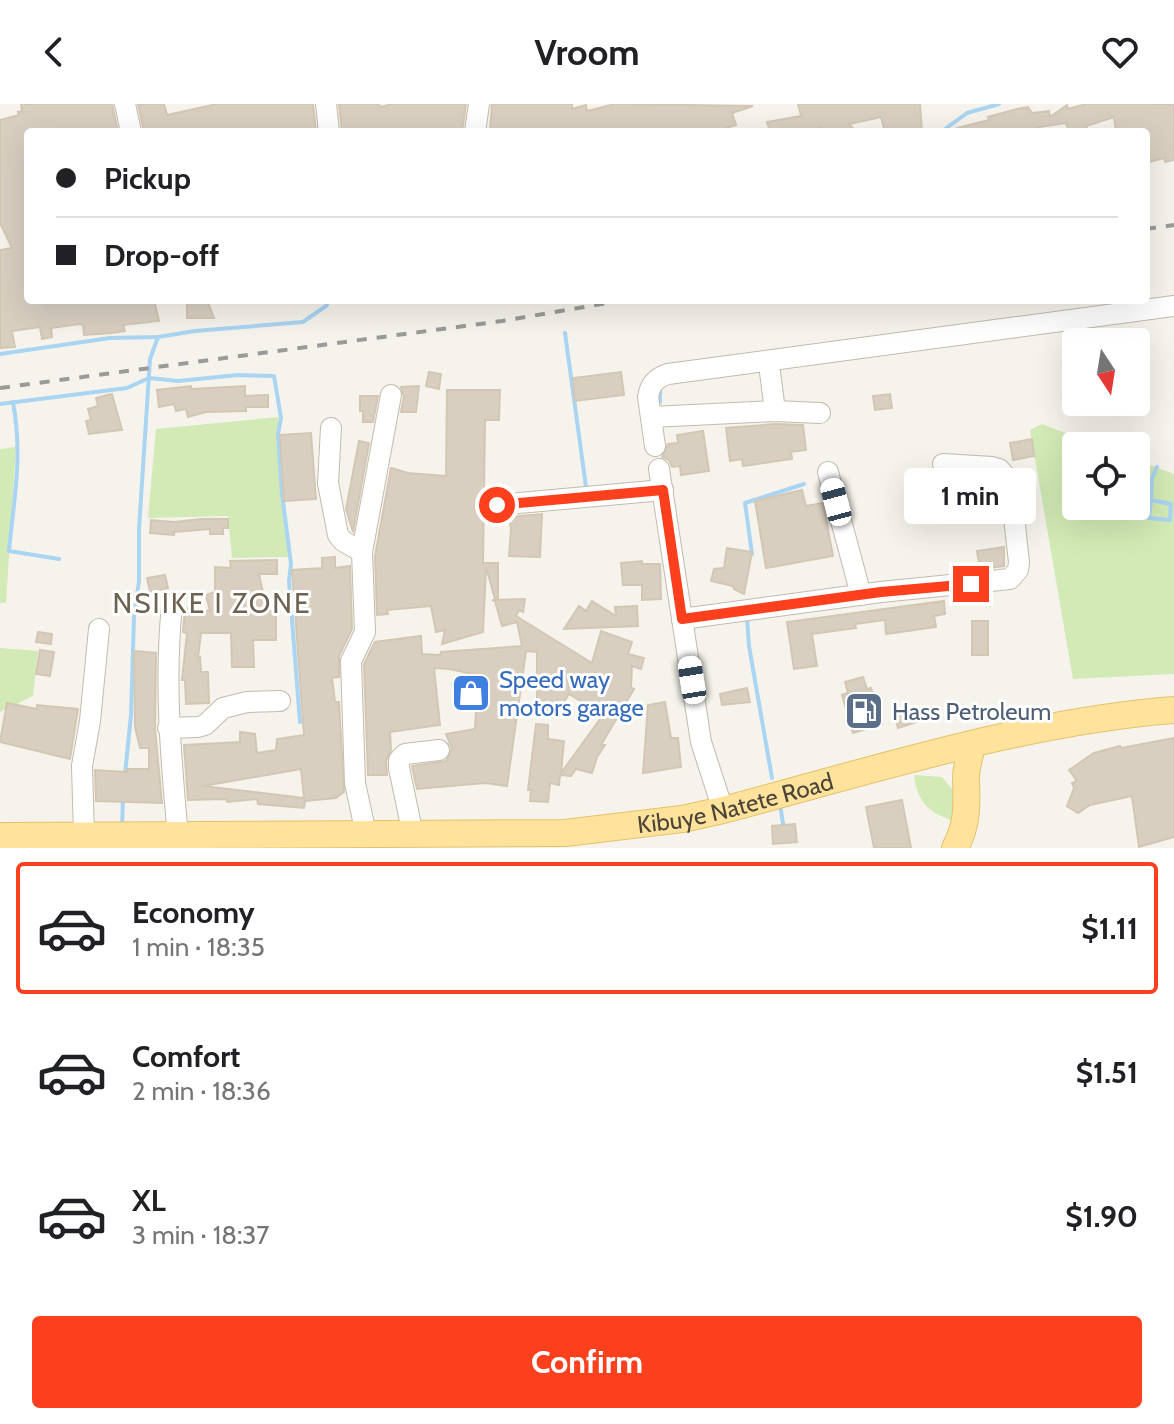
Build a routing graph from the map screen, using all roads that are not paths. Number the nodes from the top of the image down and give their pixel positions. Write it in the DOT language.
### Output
graph roads {
  1 [pos="125,104"];
  2 [pos="326,104"];
  3 [pos="479,104"];
  4 [pos="130,128"];
  5 [pos="329,128"];
  6 [pos="476,128"];
  7 [pos="1174,306"];
  8 [pos="770,372"];
  9 [pos="391,395"];
  10 [pos="775,411"];
  11 [pos="820,413"];
  12 [pos="651,417"];
  13 [pos="331,428"];
  14 [pos="655,446"];
  15 [pos="943,464"];
  16 [pos="828,472"];
  17 [pos="497,505"];
  18 [pos="362,552"];
  19 [pos="861,595"];
  20 [pos="172,605"];
  21 [pos="682,619"];
  22 [pos="99,629"];
  23 [pos="280,701"];
  24 [pos="1174,710"];
  25 [pos="168,728"];
  26 [pos="972,745"];
  27 [pos="439,750"];
  28 [pos="723,810"];
  29 [pos="366,834"];
  30 [pos="84,835"];
  31 [pos="178,837"];
  32 [pos="400,839"];
  33 [pos="8,840"];
  34 [pos="559,841"];
  35 [pos="955,848"];
  1 -- 4 [label="street"];
  2 -- 5 [label="street"];
  3 -- 6 [label="street"];
  7 -- 12 [label="street"];
  8 -- 10 [label="street"];
  9 -- 18 [label="street"];
  10 -- 11 [label="street"];
  10 -- 12 [label="street"];
  12 -- 14 [label="street"];
  13 -- 18 [label="street"];
  15 -- 19 [label="street"];
  16 -- 19 [label="street"];
  17 -- 21 [label="street"];
  18 -- 29 [label="street"];
  19 -- 21 [label="street"];
  20 -- 25 [label="street"];
  21 -- 28 [label="street"];
  22 -- 30 [label="street"];
  23 -- 25 [label="street"];
  24 -- 26 [label="main road, Kibuye Natete Road"];
  25 -- 31 [label="street"];
  26 -- 28 [label="main road, Kibuye Natete Road"];
  26 -- 35 [label="main road"];
  27 -- 32 [label="street"];
  28 -- 34 [label="main road, Kibuye Natete Road"];
  29 -- 31 [label="main road, Kibuye Natete Road"];
  29 -- 32 [label="main road, Kibuye Natete Road"];
  30 -- 31 [label="main road, Kibuye Natete Road"];
  30 -- 33 [label="main road, Kibuye Natete Road"];
  32 -- 34 [label="main road, Kibuye Natete Road"];
}
